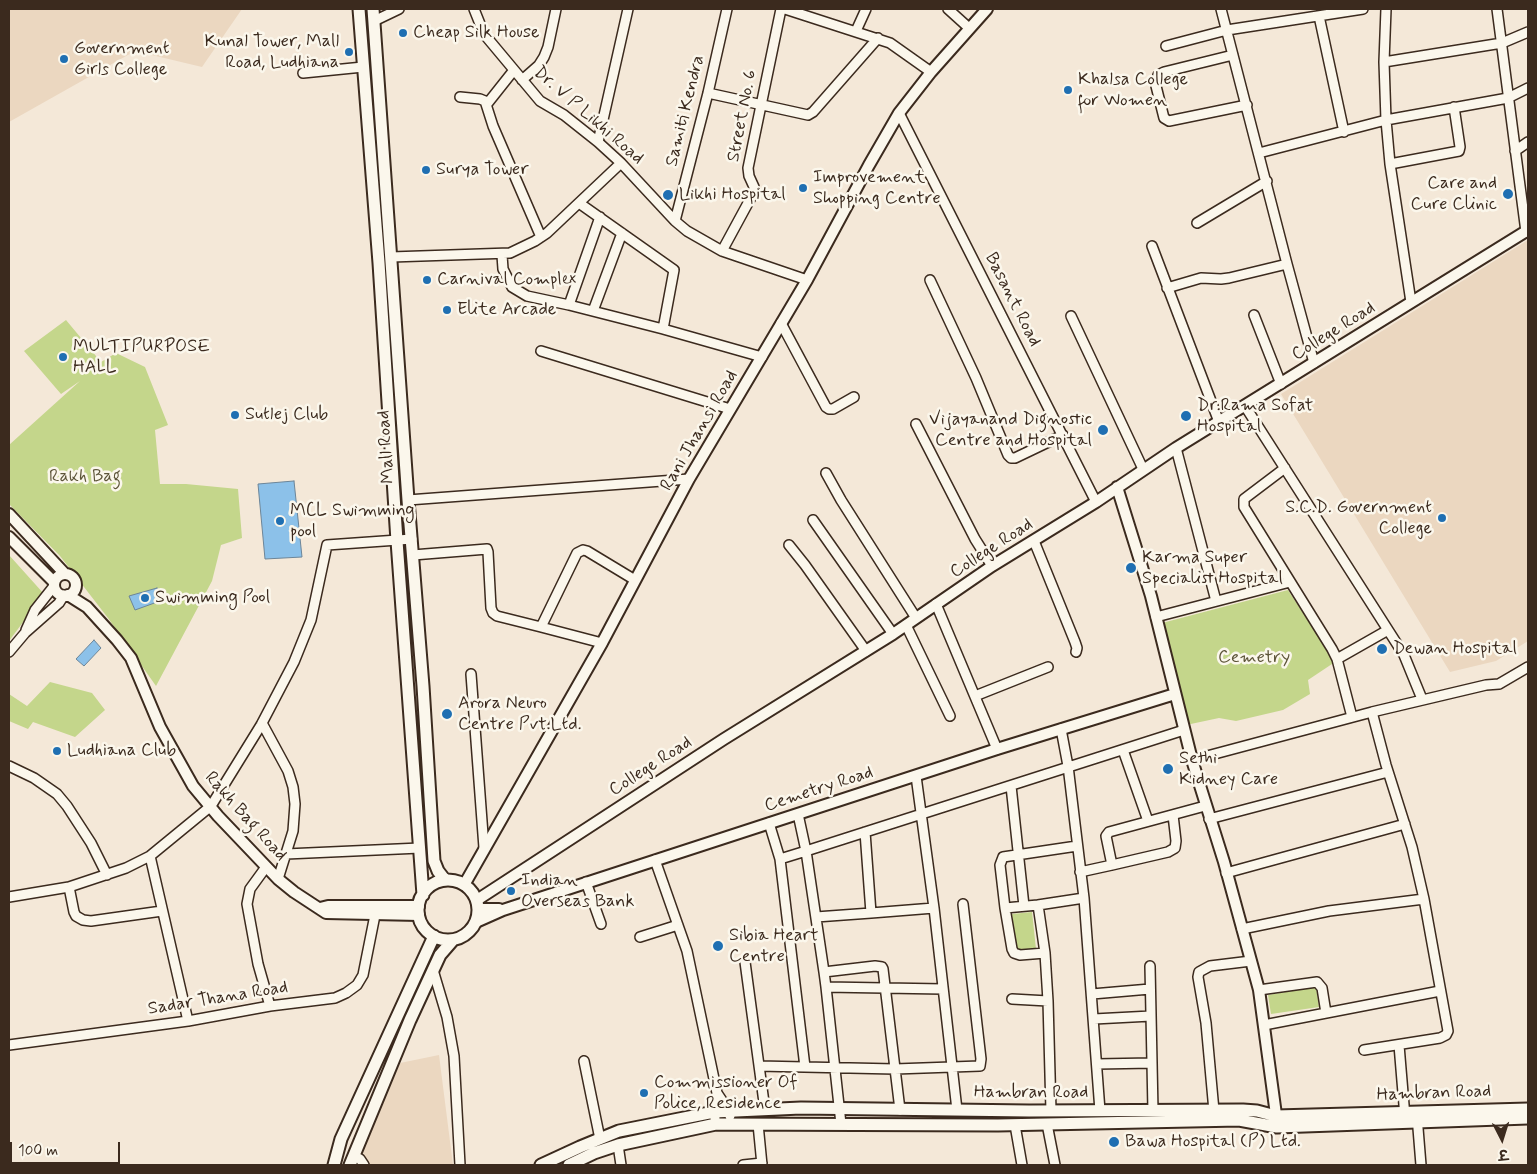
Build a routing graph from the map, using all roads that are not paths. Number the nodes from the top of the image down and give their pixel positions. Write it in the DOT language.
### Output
graph roads {
  1 [pos="360,9"];
  2 [pos="373,9"];
  3 [pos="399,9"];
  4 [pos="475,9"];
  5 [pos="556,9"];
  6 [pos="628,9"];
  7 [pos="727,9"];
  8 [pos="781,9"];
  9 [pos="785,9"];
  10 [pos="866,9"];
  11 [pos="948,9"];
  12 [pos="987,9"];
  13 [pos="1221,9"];
  14 [pos="1363,9"];
  15 [pos="1386,9"];
  16 [pos="1497,9"];
  17 [pos="806,12"];
  18 [pos="1307,13"];
  19 [pos="1319,16"];
  20 [pos="374,21"];
  21 [pos="969,28"];
  22 [pos="1227,30"];
  23 [pos="856,31"];
  24 [pos="1528,32"];
  25 [pos="878,38"];
  26 [pos="1502,43"];
  27 [pos="1166,46"];
  28 [pos="1233,55"];
  29 [pos="1384,62"];
  30 [pos="363,67"];
  31 [pos="514,70"];
  32 [pos="931,72"];
  33 [pos="302,73"];
  34 [pos="522,80"];
  35 [pos="1528,88"];
  36 [pos="708,93"];
  37 [pos="460,97"];
  38 [pos="1508,98"];
  39 [pos="486,104"];
  40 [pos="761,105"];
  41 [pos="1247,105"];
  42 [pos="1454,107"];
  43 [pos="900,113"];
  44 [pos="1386,120"];
  45 [pos="1344,132"];
  46 [pos="598,142"];
  47 [pos="1528,142"];
  48 [pos="1515,151"];
  49 [pos="1259,153"];
  50 [pos="621,163"];
  51 [pos="1390,164"];
  52 [pos="1267,181"];
  53 [pos="579,203"];
  54 [pos="600,217"];
  55 [pos="675,221"];
  56 [pos="1197,223"];
  57 [pos="1527,231"];
  58 [pos="622,233"];
  59 [pos="541,237"];
  60 [pos="1152,246"];
  61 [pos="722,251"];
  62 [pos="502,254"];
  63 [pos="391,257"];
  64 [pos="1287,264"];
  65 [pos="807,280"];
  66 [pos="930,280"];
  67 [pos="1167,288"];
  68 [pos="1411,302"];
  69 [pos="569,305"];
  70 [pos="593,311"];
  71 [pos="1254,315"];
  72 [pos="1071,316"];
  73 [pos="781,323"];
  74 [pos="663,328"];
  75 [pos="541,351"];
  76 [pos="762,357"];
  77 [pos="1314,363"];
  78 [pos="1281,384"];
  79 [pos="854,397"];
  80 [pos="1245,406"];
  81 [pos="730,409"];
  82 [pos="1219,422"];
  83 [pos="916,424"];
  84 [pos="1063,435"];
  85 [pos="1176,448"];
  86 [pos="1285,468"];
  87 [pos="1143,470"];
  88 [pos="826,473"];
  89 [pos="689,479"];
  90 [pos="1117,487"];
  91 [pos="408,500"];
  92 [pos="1096,502"];
  93 [pos="9,514"];
  94 [pos="813,520"];
  95 [pos="9,537"];
  96 [pos="412,539"];
  97 [pos="397,540"];
  98 [pos="1034,541"];
  99 [pos="789,545"];
  100 [pos="413,555"];
  101 [pos="992,566"];
  102 [pos="65,574"];
  103 [pos="635,580"];
  104 [pos="1290,582"];
  105 [pos="54,584"];
  106 [pos="75,586"];
  107 [pos="66,595"];
  108 [pos="1216,601"];
  109 [pos="936,604"];
  110 [pos="87,607"];
  111 [pos="1156,616"];
  112 [pos="916,618"];
  113 [pos="906,625"];
  114 [pos="541,627"];
  115 [pos="1388,630"];
  116 [pos="25,632"];
  117 [pos="893,634"];
  118 [pos="602,643"];
  119 [pos="866,650"];
  120 [pos="9,652"];
  121 [pos="1076,652"];
  122 [pos="1337,659"];
  123 [pos="1048,666"];
  124 [pos="1528,667"];
  125 [pos="471,674"];
  126 [pos="1175,694"];
  127 [pos="975,696"];
  128 [pos="1422,699"];
  129 [pos="1372,712"];
  130 [pos="950,716"];
  131 [pos="1352,717"];
  132 [pos="262,723"];
  133 [pos="1061,729"];
  134 [pos="1184,730"];
  135 [pos="997,749"];
  136 [pos="1122,750"];
  137 [pos="1192,760"];
  138 [pos="9,766"];
  139 [pos="1068,766"];
  140 [pos="1388,772"];
  141 [pos="916,776"];
  142 [pos="1010,786"];
  143 [pos="211,806"];
  144 [pos="1205,806"];
  145 [pos="798,814"];
  146 [pos="923,814"];
  147 [pos="1173,815"];
  148 [pos="1209,819"];
  149 [pos="1148,821"];
  150 [pos="769,823"];
  151 [pos="1405,824"];
  152 [pos="865,832"];
  153 [pos="1077,846"];
  154 [pos="420,848"];
  155 [pos="484,848"];
  156 [pos="806,851"];
  157 [pos="286,854"];
  158 [pos="1019,854"];
  159 [pos="150,856"];
  160 [pos="780,859"];
  161 [pos="655,860"];
  162 [pos="1112,865"];
  163 [pos="266,867"];
  164 [pos="1080,872"];
  165 [pos="1226,873"];
  166 [pos="107,875"];
  167 [pos="278,879"];
  168 [pos="445,880"];
  169 [pos="586,882"];
  170 [pos="464,885"];
  171 [pos="69,887"];
  172 [pos="423,894"];
  173 [pos="9,898"];
  174 [pos="1084,898"];
  175 [pos="1424,899"];
  176 [pos="478,904"];
  177 [pos="963,904"];
  178 [pos="1038,905"];
  179 [pos="1024,906"];
  180 [pos="320,908"];
  181 [pos="934,908"];
  182 [pos="1006,908"];
  183 [pos="503,910"];
  184 [pos="162,911"];
  185 [pos="419,911"];
  186 [pos="871,913"];
  187 [pos="375,915"];
  188 [pos="816,917"];
  189 [pos="476,922"];
  190 [pos="600,924"];
  191 [pos="678,924"];
  192 [pos="1242,929"];
  193 [pos="434,936"];
  194 [pos="640,937"];
  195 [pos="454,940"];
  196 [pos="1044,953"];
  197 [pos="1251,961"];
  198 [pos="745,962"];
  199 [pos="1150,966"];
  200 [pos="433,970"];
  201 [pos="824,972"];
  202 [pos="826,987"];
  203 [pos="886,988"];
  204 [pos="943,989"];
  205 [pos="1150,989"];
  206 [pos="1259,990"];
  207 [pos="1440,991"];
  208 [pos="1092,994"];
  209 [pos="1012,999"];
  210 [pos="1048,1001"];
  211 [pos="270,1006"];
  212 [pos="1326,1013"];
  213 [pos="1151,1016"];
  214 [pos="1094,1019"];
  215 [pos="188,1021"];
  216 [pos="1264,1025"];
  217 [pos="9,1045"];
  218 [pos="1399,1045"];
  219 [pos="1364,1050"];
  220 [pos="584,1061"];
  221 [pos="1152,1063"];
  222 [pos="1097,1064"];
  223 [pos="758,1066"];
  224 [pos="805,1067"];
  225 [pos="836,1068"];
  226 [pos="952,1068"];
  227 [pos="895,1069"];
  228 [pos="717,1093"];
  229 [pos="840,1109"];
  230 [pos="1528,1109"];
  231 [pos="765,1110"];
  232 [pos="900,1110"];
  233 [pos="957,1110"];
  234 [pos="729,1111"];
  235 [pos="1051,1111"];
  236 [pos="1100,1111"];
  237 [pos="1153,1111"];
  238 [pos="1214,1111"];
  239 [pos="714,1112"];
  240 [pos="1405,1118"];
  241 [pos="1417,1118"];
  242 [pos="1528,1118"];
  243 [pos="1277,1122"];
  244 [pos="716,1124"];
  245 [pos="732,1124"];
  246 [pos="758,1124"];
  247 [pos="841,1124"];
  248 [pos="1047,1124"];
  249 [pos="1015,1125"];
  250 [pos="600,1139"];
  251 [pos="618,1145"];
  252 [pos="352,1161"];
  253 [pos="762,1164"];
  254 [pos="334,1165"];
  255 [pos="364,1165"];
  256 [pos="460,1165"];
  257 [pos="542,1165"];
  258 [pos="569,1165"];
  259 [pos="621,1165"];
  260 [pos="743,1165"];
  261 [pos="1022,1165"];
  262 [pos="1055,1165"];
  263 [pos="1421,1165"];
  1 -- 30 [label="main road, Mall Road"];
  2 -- 20 [label="main road, Mall Road"];
  3 -- 20 [label="street"];
  4 -- 31 [label="street, Dr. V P Likhi Road"];
  5 -- 34 [label="street"];
  6 -- 46 [label="street"];
  7 -- 36 [label="street, Samiti Kendra"];
  8 -- 40 [label="street, Street No. 6"];
  9 -- 17 [label="street"];
  10 -- 23 [label="street"];
  11 -- 21 [label="street"];
  12 -- 21 [label="street, Rani Jhansi Road"];
  13 -- 22 [label="street"];
  14 -- 19 [label="street"];
  15 -- 29 [label="street"];
  16 -- 26 [label="street"];
  17 -- 23 [label="street"];
  18 -- 19 [label="street"];
  18 -- 22 [label="street"];
  19 -- 45 [label="street"];
  20 -- 63 [label="main road, Mall Road"];
  21 -- 32 [label="street, Rani Jhansi Road"];
  22 -- 27 [label="street"];
  22 -- 28 [label="street"];
  23 -- 25 [label="street"];
  24 -- 26 [label="street"];
  25 -- 32 [label="street"];
  25 -- 40 [label="street"];
  26 -- 29 [label="street"];
  26 -- 38 [label="street"];
  28 -- 41 [label="street"];
  28 -- 41 [label="street"];
  29 -- 44 [label="street"];
  30 -- 33 [label="street"];
  30 -- 97 [label="main road, Mall Road"];
  31 -- 34 [label="street, Dr. V P Likhi Road"];
  31 -- 39 [label="street"];
  32 -- 43 [label="street, Rani Jhansi Road"];
  34 -- 46 [label="street, Dr. V P Likhi Road"];
  35 -- 38 [label="street"];
  36 -- 40 [label="street"];
  36 -- 55 [label="street, Samiti Kendra"];
  37 -- 39 [label="street"];
  38 -- 42 [label="street"];
  38 -- 48 [label="street"];
  39 -- 59 [label="street"];
  40 -- 61 [label="street, Street No. 6"];
  41 -- 49 [label="street"];
  42 -- 44 [label="street"];
  42 -- 51 [label="street"];
  43 -- 65 [label="street, Rani Jhansi Road"];
  43 -- 84 [label="street, Basant Road"];
  44 -- 45 [label="street"];
  44 -- 51 [label="street"];
  45 -- 49 [label="street"];
  46 -- 50 [label="street, Dr. V P Likhi Road"];
  47 -- 48 [label="street"];
  48 -- 57 [label="street"];
  49 -- 52 [label="street"];
  50 -- 53 [label="street"];
  50 -- 55 [label="street, Dr. V P Likhi Road"];
  51 -- 68 [label="street"];
  52 -- 56 [label="street"];
  52 -- 64 [label="street"];
  53 -- 54 [label="street"];
  53 -- 59 [label="street"];
  54 -- 58 [label="street"];
  54 -- 69 [label="street"];
  55 -- 61 [label="street, Dr. V P Likhi Road"];
  57 -- 68 [label="street, College Road"];
  58 -- 70 [label="street"];
  58 -- 74 [label="street"];
  59 -- 62 [label="street"];
  60 -- 67 [label="street"];
  61 -- 65 [label="street, Dr. V P Likhi Road"];
  62 -- 63 [label="street"];
  62 -- 69 [label="street"];
  63 -- 91 [label="main road, Mall Road"];
  64 -- 67 [label="street"];
  64 -- 77 [label="street"];
  65 -- 73 [label="street, Rani Jhansi Road"];
  66 -- 84 [label="street"];
  67 -- 82 [label="street"];
  68 -- 77 [label="street, College Road"];
  69 -- 70 [label="street"];
  70 -- 74 [label="street"];
  71 -- 78 [label="street"];
  72 -- 87 [label="street"];
  73 -- 76 [label="street, Rani Jhansi Road"];
  73 -- 79 [label="street"];
  74 -- 76 [label="street"];
  75 -- 81 [label="street"];
  76 -- 81 [label="street, Rani Jhansi Road"];
  77 -- 78 [label="street, College Road"];
  78 -- 80 [label="street, College Road"];
  80 -- 82 [label="street, College Road"];
  80 -- 86 [label="street"];
  81 -- 89 [label="street, Rani Jhansi Road"];
  82 -- 85 [label="street, College Road"];
  83 -- 101 [label="street"];
  84 -- 92 [label="street, Basant Road"];
  85 -- 87 [label="street, College Road"];
  85 -- 108 [label="street"];
  86 -- 104 [label="street"];
  86 -- 115 [label="street"];
  87 -- 90 [label="street, College Road"];
  88 -- 112 [label="street"];
  89 -- 91 [label="street"];
  89 -- 103 [label="street, Rani Jhansi Road"];
  90 -- 92 [label="street, College Road"];
  90 -- 111 [label="street"];
  91 -- 96 [label="main road, Mall Road"];
  92 -- 98 [label="street, College Road"];
  93 -- 102 [label="street"];
  94 -- 117 [label="street"];
  95 -- 105 [label="street"];
  96 -- 97 [label="street"];
  96 -- 100 [label="main road, Mall Road"];
  97 -- 132 [label="street"];
  97 -- 154 [label="main road, Mall Road"];
  98 -- 101 [label="street, College Road"];
  98 -- 121 [label="street"];
  99 -- 119 [label="street"];
  100 -- 114 [label="street"];
  100 -- 168 [label="main road, Mall Road"];
  101 -- 109 [label="street, College Road"];
  102 -- 105 [label="street"];
  102 -- 106 [label="street"];
  103 -- 114 [label="street"];
  103 -- 118 [label="street, Rani Jhansi Road"];
  104 -- 108 [label="street"];
  104 -- 122 [label="street"];
  105 -- 107 [label="street"];
  105 -- 116 [label="street"];
  106 -- 107 [label="street"];
  106 -- 110 [label="street, Rakh Bag Road"];
  107 -- 110 [label="street, Rakh Bag Road"];
  107 -- 116 [label="street"];
  108 -- 111 [label="street"];
  109 -- 112 [label="street, College Road"];
  109 -- 127 [label="street"];
  110 -- 143 [label="street, Rakh Bag Road"];
  111 -- 126 [label="street"];
  112 -- 113 [label="street, College Road"];
  113 -- 117 [label="street, College Road"];
  113 -- 130 [label="street"];
  114 -- 118 [label="street"];
  115 -- 122 [label="street"];
  115 -- 128 [label="street"];
  116 -- 120 [label="street"];
  117 -- 119 [label="street, College Road"];
  118 -- 155 [label="street, Rani Jhansi Road"];
  119 -- 176 [label="street, College Road"];
  122 -- 131 [label="street"];
  123 -- 127 [label="street"];
  124 -- 128 [label="street"];
  125 -- 155 [label="street"];
  126 -- 133 [label="street, Cemetry Road"];
  126 -- 134 [label="street"];
  127 -- 135 [label="street"];
  128 -- 129 [label="street"];
  129 -- 131 [label="street"];
  129 -- 140 [label="street"];
  131 -- 137 [label="street"];
  132 -- 143 [label="street"];
  132 -- 157 [label="street"];
  133 -- 135 [label="street, Cemetry Road"];
  133 -- 139 [label="street"];
  134 -- 136 [label="street"];
  134 -- 137 [label="street"];
  135 -- 141 [label="street, Cemetry Road"];
  136 -- 139 [label="street"];
  136 -- 149 [label="street"];
  137 -- 144 [label="street"];
  138 -- 166 [label="street"];
  139 -- 142 [label="street"];
  139 -- 153 [label="street"];
  140 -- 148 [label="street"];
  140 -- 151 [label="street"];
  141 -- 145 [label="street, Cemetry Road"];
  141 -- 146 [label="street"];
  142 -- 146 [label="street"];
  142 -- 158 [label="street"];
  143 -- 159 [label="street"];
  143 -- 163 [label="street, Rakh Bag Road"];
  144 -- 147 [label="street"];
  144 -- 148 [label="street"];
  145 -- 150 [label="street, Cemetry Road"];
  145 -- 156 [label="street"];
  146 -- 152 [label="street"];
  146 -- 181 [label="street"];
  147 -- 149 [label="street"];
  147 -- 162 [label="street"];
  148 -- 165 [label="street"];
  149 -- 162 [label="street"];
  150 -- 160 [label="street"];
  150 -- 161 [label="street, Cemetry Road"];
  151 -- 165 [label="street"];
  151 -- 175 [label="street"];
  152 -- 156 [label="street"];
  152 -- 186 [label="street"];
  153 -- 158 [label="street"];
  153 -- 164 [label="street"];
  154 -- 157 [label="street"];
  154 -- 172 [label="main road, Mall Road"];
  155 -- 170 [label="street, Rani Jhansi Road"];
  156 -- 160 [label="street"];
  156 -- 188 [label="street"];
  157 -- 167 [label="street"];
  158 -- 179 [label="street"];
  158 -- 182 [label="street"];
  159 -- 166 [label="street"];
  159 -- 184 [label="street"];
  160 -- 224 [label="street"];
  161 -- 169 [label="street, Cemetry Road"];
  161 -- 191 [label="street"];
  162 -- 164 [label="street"];
  163 -- 167 [label="street, Rakh Bag Road"];
  163 -- 211 [label="street"];
  164 -- 174 [label="street"];
  165 -- 192 [label="street"];
  166 -- 171 [label="street"];
  167 -- 180 [label="street, Rakh Bag Road"];
  168 -- 170 [label="main road"];
  168 -- 172 [label="main road"];
  169 -- 183 [label="street, Cemetry Road"];
  169 -- 190 [label="street"];
  170 -- 176 [label="main road"];
  171 -- 173 [label="street"];
  171 -- 184 [label="street"];
  172 -- 185 [label="main road"];
  174 -- 178 [label="street"];
  174 -- 208 [label="street"];
  175 -- 192 [label="street"];
  175 -- 207 [label="street"];
  176 -- 183 [label="street"];
  176 -- 189 [label="main road"];
  177 -- 226 [label="street"];
  178 -- 179 [label="street"];
  178 -- 196 [label="street"];
  179 -- 182 [label="street"];
  180 -- 185 [label="street"];
  180 -- 187 [label="street, Rakh Bag Road"];
  181 -- 186 [label="street"];
  181 -- 204 [label="street"];
  182 -- 196 [label="street"];
  183 -- 189 [label="street, Cemetry Road"];
  184 -- 215 [label="street"];
  185 -- 187 [label="street, Rakh Bag Road"];
  185 -- 193 [label="main road"];
  186 -- 188 [label="street"];
  187 -- 211 [label="street, Sadar Thana Road"];
  188 -- 201 [label="street"];
  189 -- 195 [label="main road"];
  191 -- 194 [label="street"];
  191 -- 228 [label="street"];
  192 -- 197 [label="street"];
  193 -- 195 [label="main road"];
  193 -- 254 [label="main road"];
  195 -- 200 [label="main road"];
  196 -- 210 [label="street"];
  197 -- 206 [label="street"];
  197 -- 238 [label="street"];
  198 -- 223 [label="street"];
  199 -- 205 [label="street"];
  200 -- 252 [label="main road"];
  200 -- 256 [label="street"];
  201 -- 202 [label="street"];
  201 -- 203 [label="street"];
  202 -- 203 [label="street"];
  202 -- 225 [label="street"];
  203 -- 204 [label="street"];
  203 -- 227 [label="street"];
  204 -- 226 [label="street"];
  205 -- 208 [label="street"];
  205 -- 213 [label="street"];
  206 -- 212 [label="street"];
  206 -- 216 [label="street"];
  207 -- 212 [label="street"];
  207 -- 218 [label="street"];
  208 -- 214 [label="street"];
  209 -- 210 [label="street"];
  210 -- 235 [label="street"];
  211 -- 215 [label="street, Sadar Thana Road"];
  212 -- 216 [label="street"];
  213 -- 214 [label="street"];
  213 -- 221 [label="street"];
  214 -- 222 [label="street"];
  215 -- 217 [label="street, Sadar Thana Road"];
  216 -- 243 [label="street"];
  218 -- 219 [label="street"];
  218 -- 240 [label="street"];
  220 -- 250 [label="street"];
  221 -- 222 [label="street"];
  221 -- 237 [label="street"];
  222 -- 236 [label="street"];
  223 -- 224 [label="street"];
  223 -- 231 [label="street"];
  224 -- 225 [label="street"];
  225 -- 227 [label="street"];
  225 -- 229 [label="street"];
  226 -- 227 [label="street"];
  226 -- 233 [label="street"];
  227 -- 232 [label="street"];
  228 -- 234 [label="street"];
  228 -- 239 [label="street"];
  229 -- 231 [label="main road, Hambran Road"];
  229 -- 232 [label="main road, Hambran Road"];
  229 -- 247 [label="street"];
  230 -- 241 [label="main road, Hambran Road"];
  231 -- 234 [label="main road, Hambran Road"];
  232 -- 233 [label="main road, Hambran Road"];
  233 -- 235 [label="main road, Hambran Road"];
  234 -- 239 [label="main road, Hambran Road"];
  234 -- 245 [label="street"];
  235 -- 236 [label="main road, Hambran Road"];
  236 -- 237 [label="main road, Hambran Road"];
  237 -- 238 [label="main road, Hambran Road"];
  238 -- 243 [label="main road, Hambran Road"];
  239 -- 244 [label="street"];
  239 -- 250 [label="main road, Hambran Road"];
  240 -- 241 [label="main road, Hambran Road"];
  240 -- 243 [label="main road, Hambran Road"];
  241 -- 242 [label="main road, Hambran Road"];
  241 -- 263 [label="street"];
  243 -- 248 [label="main road, Hambran Road"];
  244 -- 245 [label="main road, Hambran Road"];
  244 -- 251 [label="main road, Hambran Road"];
  245 -- 246 [label="main road, Hambran Road"];
  246 -- 247 [label="main road, Hambran Road"];
  246 -- 253 [label="street"];
  247 -- 249 [label="main road, Hambran Road"];
  248 -- 249 [label="main road, Hambran Road"];
  248 -- 262 [label="street"];
  249 -- 261 [label="street"];
  250 -- 257 [label="main road, Hambran Road"];
  251 -- 258 [label="main road, Hambran Road"];
  251 -- 259 [label="street"];
  252 -- 255 [label="street"];
  253 -- 260 [label="street"];
}
